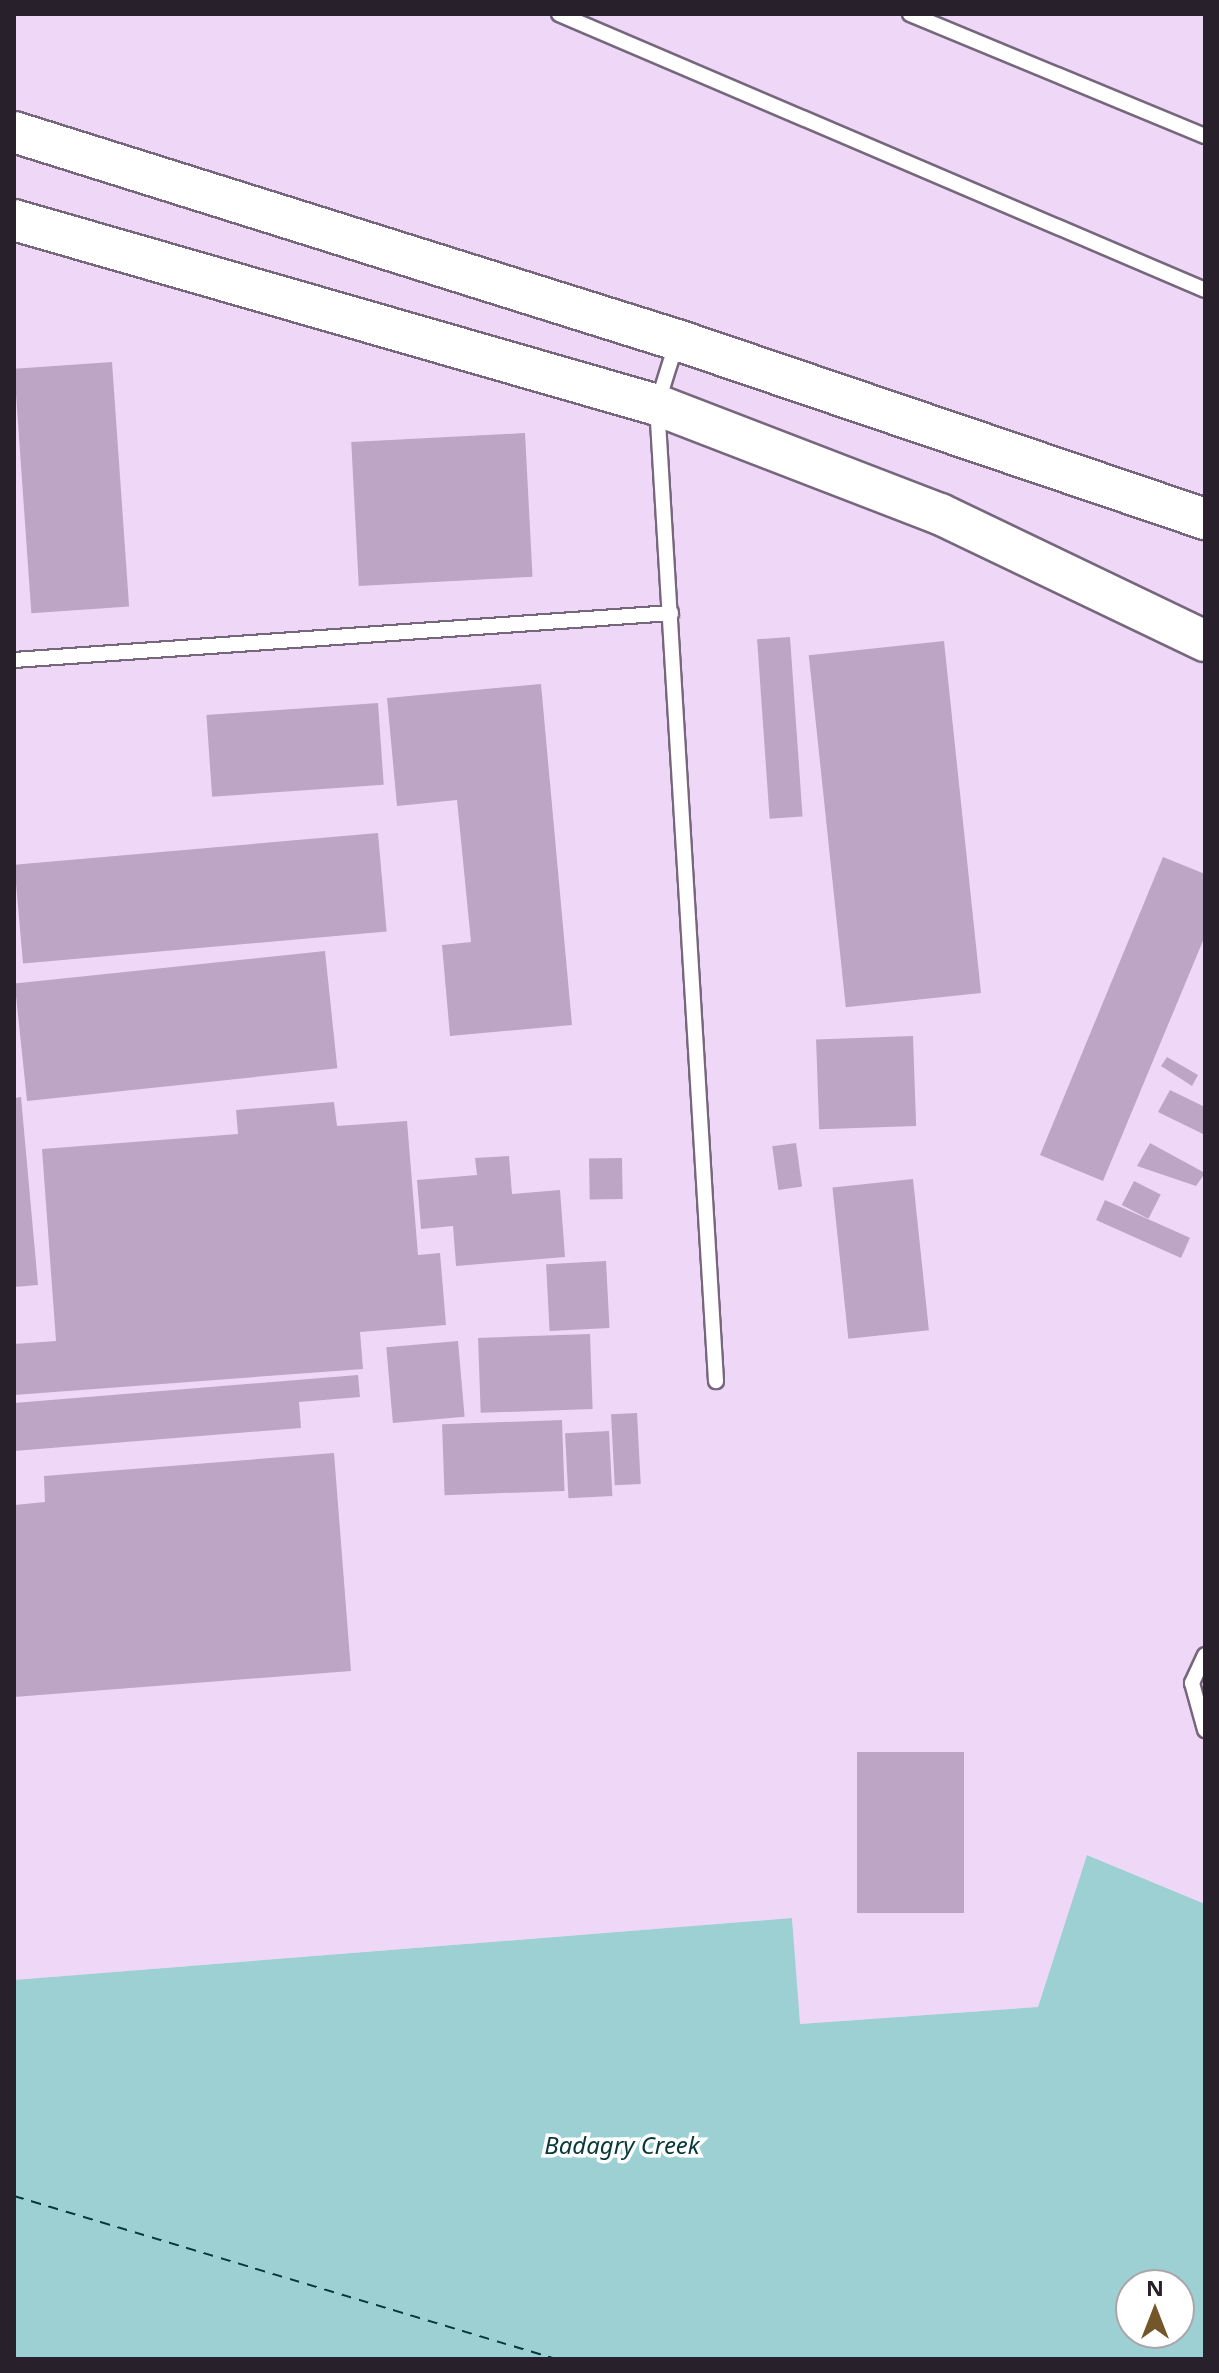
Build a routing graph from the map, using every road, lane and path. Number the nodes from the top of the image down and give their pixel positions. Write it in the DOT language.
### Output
graph roads {
  1 [pos="559,14"];
  2 [pos="910,14"];
  3 [pos="14,132"];
  4 [pos="1205,136"];
  5 [pos="14,220"];
  6 [pos="1205,290"];
  7 [pos="677,340"];
  8 [pos="657,405"];
  9 [pos="1205,519"];
  10 [pos="671,613"];
  11 [pos="1205,641"];
  12 [pos="14,660"];
  13 [pos="716,1381"];
  14 [pos="1205,1655"];
  15 [pos="1205,1730"];
  1 -- 6 [label="lane"];
  2 -- 4 [label="lane"];
  3 -- 7 [label="street"];
  5 -- 8 [label="street"];
  7 -- 8 [label="lane"];
  7 -- 9 [label="street"];
  8 -- 10 [label="lane"];
  8 -- 11 [label="street"];
  10 -- 12 [label="lane"];
  10 -- 13 [label="lane"];
  14 -- 15 [label="lane"];
}
